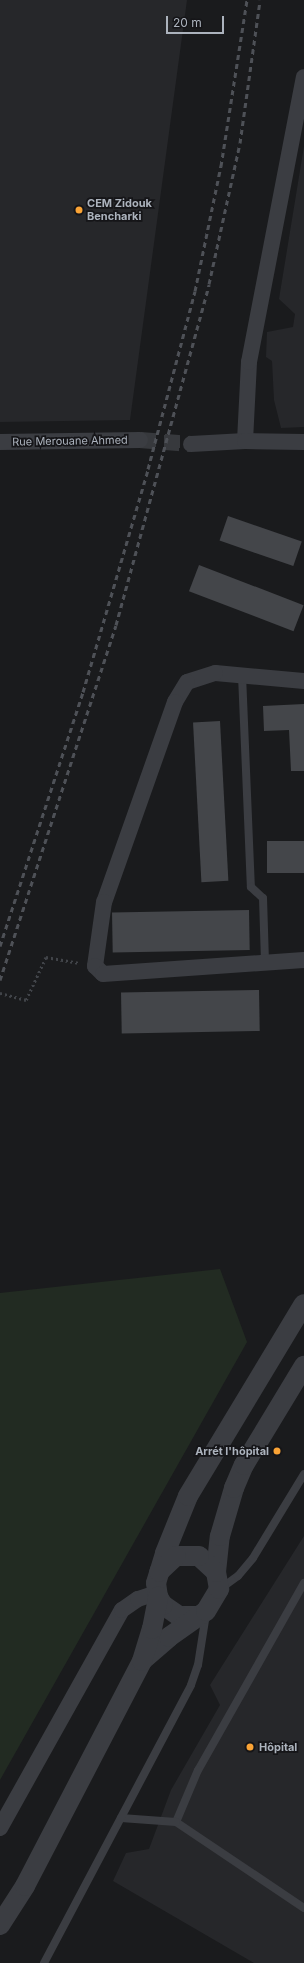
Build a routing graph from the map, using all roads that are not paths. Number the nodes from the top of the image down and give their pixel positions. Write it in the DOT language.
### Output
graph roads {
  1 [pos="304,77"];
  2 [pos="140,440"];
  3 [pos="245,440"];
  4 [pos="0,442"];
  5 [pos="304,442"];
  6 [pos="191,444"];
  7 [pos="242,675"];
  8 [pos="304,681"];
  9 [pos="304,960"];
  10 [pos="265,962"];
  11 [pos="304,1304"];
  12 [pos="304,1366"];
  13 [pos="304,1474"];
  14 [pos="159,1572"];
  15 [pos="218,1581"];
  16 [pos="304,1583"];
  17 [pos="158,1595"];
  18 [pos="202,1614"];
  19 [pos="142,1661"];
  20 [pos="121,1818"];
  21 [pos="176,1822"];
  22 [pos="0,1828"];
  23 [pos="304,1908"];
  24 [pos="0,1925"];
  25 [pos="44,1963"];
  1 -- 3 [label="street"];
  2 -- 4 [label="street, Rue Merouane Ahmed"];
  3 -- 5 [label="street"];
  3 -- 6 [label="street"];
  7 -- 8 [label="street"];
  7 -- 10 [label="lane"];
  7 -- 10 [label="street"];
  9 -- 10 [label="street"];
  11 -- 14 [label="street"];
  12 -- 15 [label="street"];
  13 -- 15 [label="lane"];
  14 -- 15 [label="street"];
  14 -- 17 [label="street"];
  15 -- 18 [label="street"];
  16 -- 21 [label="lane"];
  17 -- 18 [label="street"];
  17 -- 19 [label="street"];
  17 -- 22 [label="street"];
  18 -- 19 [label="street"];
  18 -- 20 [label="lane"];
  19 -- 24 [label="street"];
  20 -- 21 [label="lane"];
  20 -- 25 [label="lane"];
  21 -- 23 [label="lane"];
}
